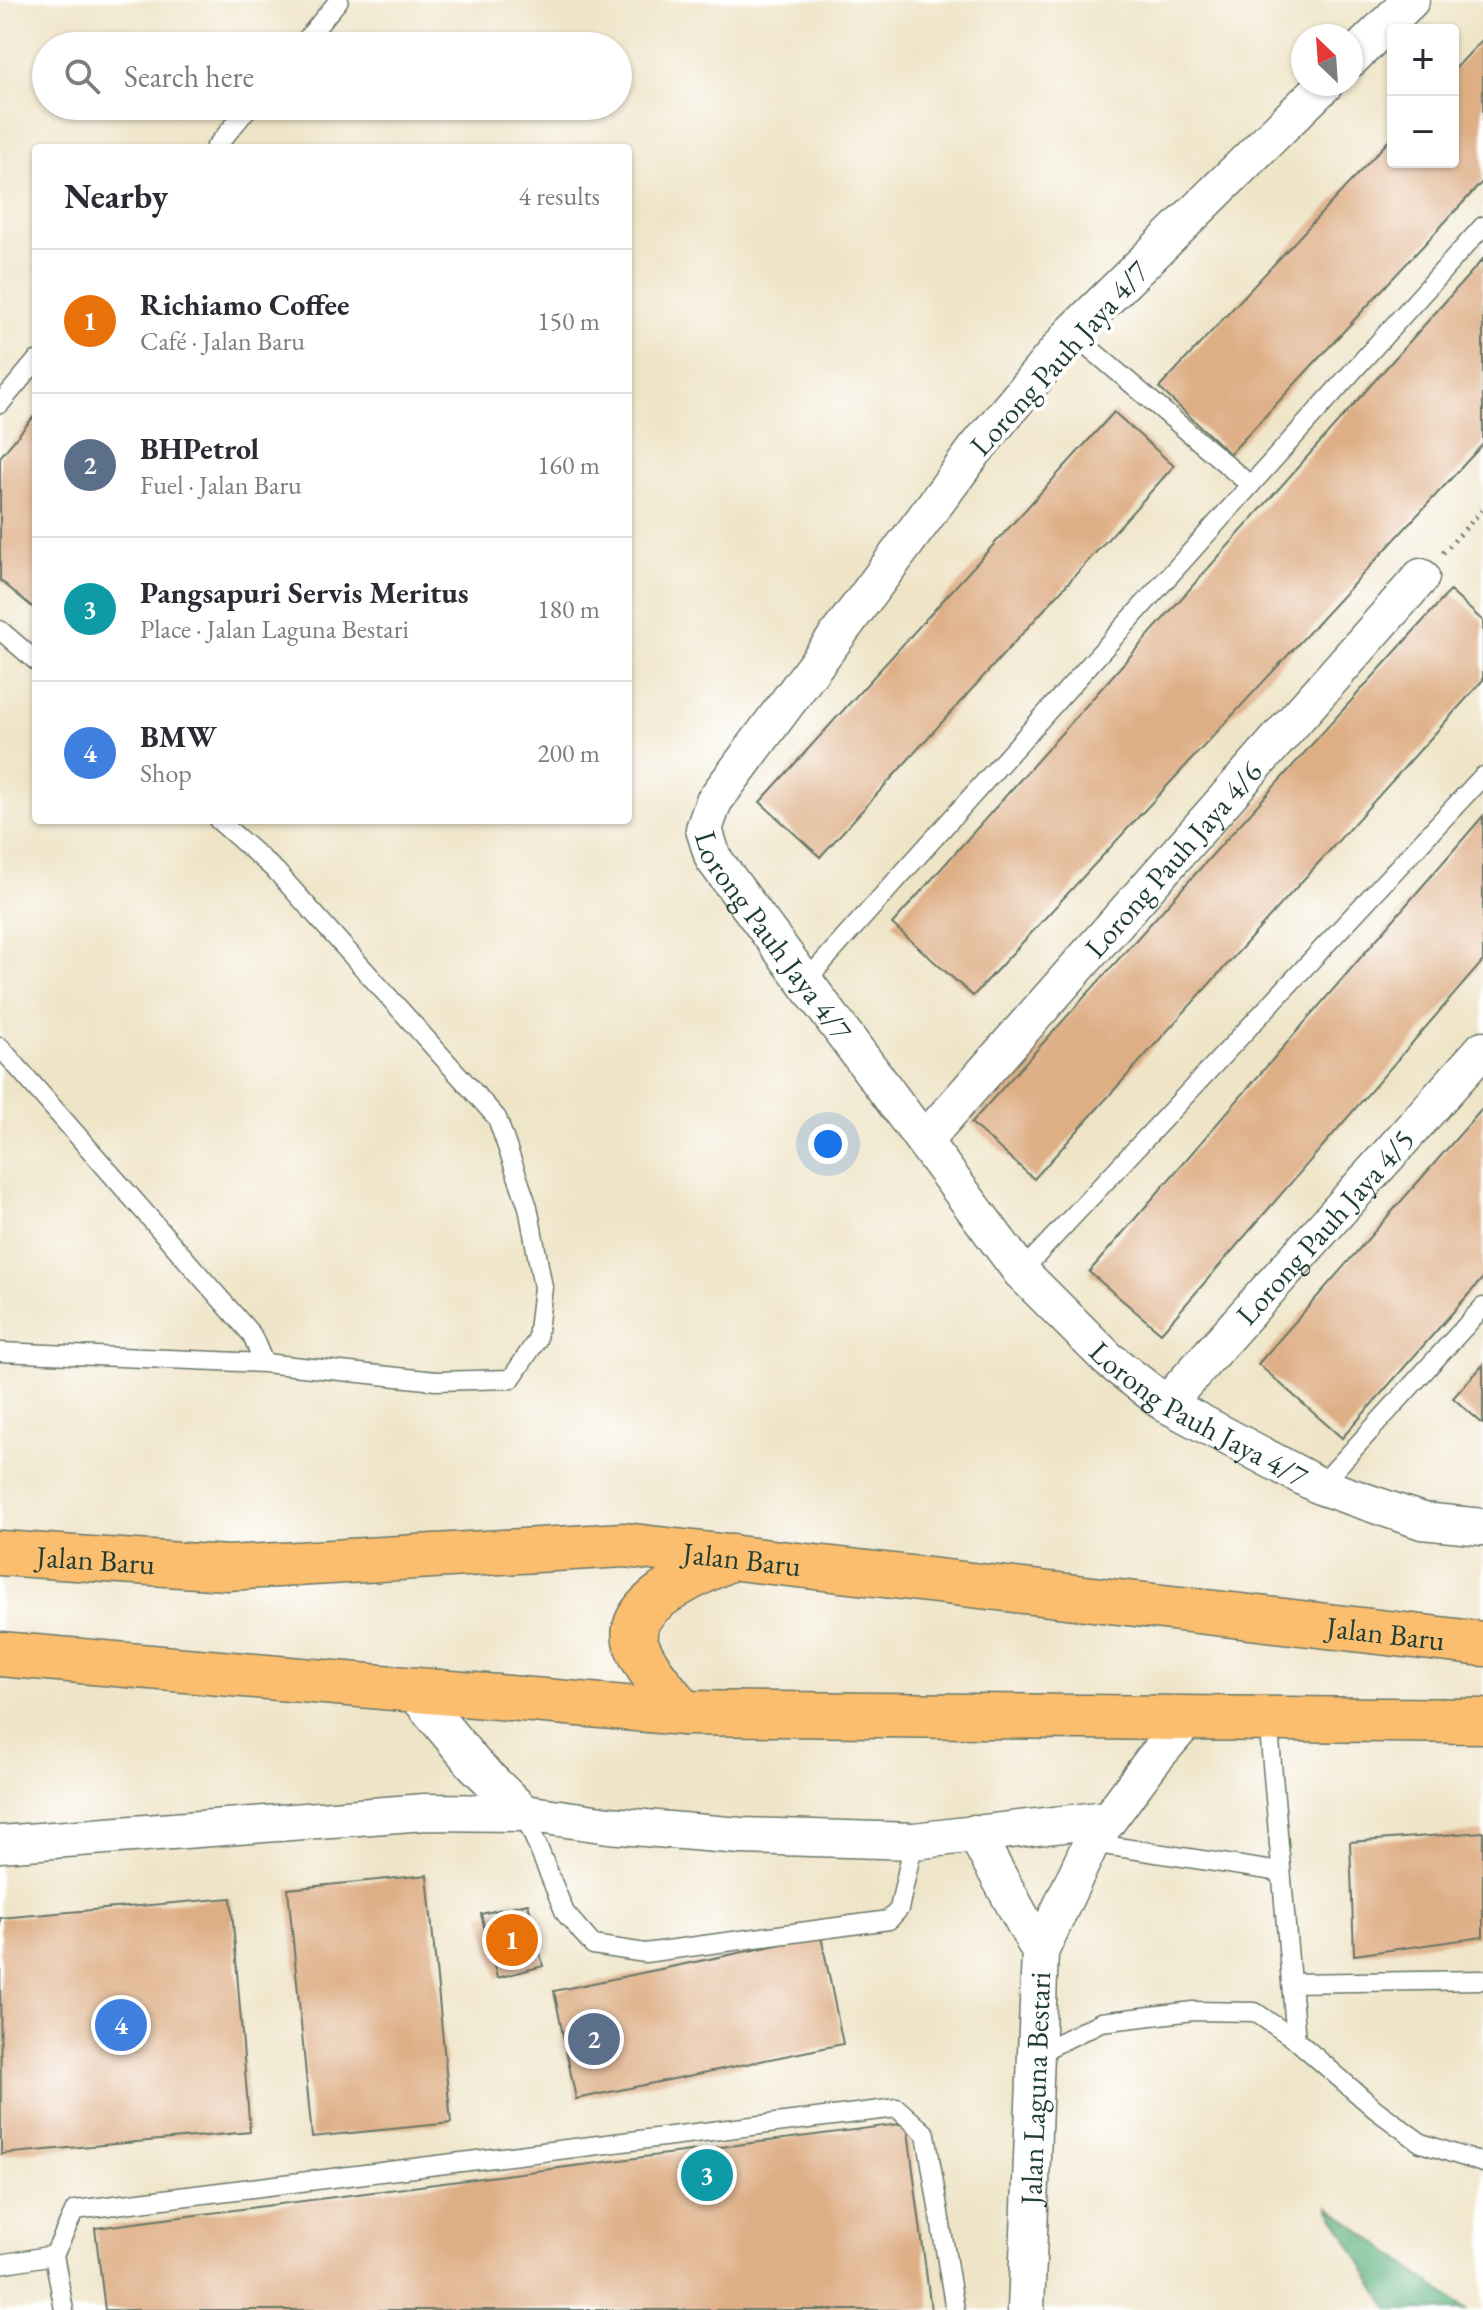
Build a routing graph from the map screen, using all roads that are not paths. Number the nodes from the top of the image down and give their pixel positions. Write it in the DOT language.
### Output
graph roads {
  1 [pos="339,0"];
  2 [pos="1411,0"];
  3 [pos="313,32"];
  4 [pos="1363,47"];
  5 [pos="1313,96"];
  6 [pos="238,120"];
  7 [pos="218,144"];
  8 [pos="1483,226"];
  9 [pos="1072,333"];
  10 [pos="32,366"];
  11 [pos="0,404"];
  12 [pos="1249,484"];
  13 [pos="1421,577"];
  14 [pos="0,630"];
  15 [pos="32,658"];
  16 [pos="1483,776"];
  17 [pos="223,824"];
  18 [pos="805,982"];
  19 [pos="0,1047"];
  20 [pos="1483,1049"];
  21 [pos="924,1141"];
  22 [pos="1021,1272"];
  23 [pos="1483,1307"];
  24 [pos="0,1352"];
  25 [pos="264,1363"];
  26 [pos="1166,1404"];
  27 [pos="1320,1486"];
  28 [pos="1483,1527"];
  29 [pos="0,1553"];
  30 [pos="732,1557"];
  31 [pos="1483,1644"];
  32 [pos="0,1654"];
  33 [pos="410,1687"];
  34 [pos="683,1713"];
  35 [pos="1189,1718"];
  36 [pos="1268,1718"];
  37 [pos="1483,1721"];
  38 [pos="524,1813"];
  39 [pos="1099,1831"];
  40 [pos="975,1833"];
  41 [pos="914,1841"];
  42 [pos="0,1844"];
  43 [pos="1281,1872"];
  44 [pos="1040,1952"];
  45 [pos="1483,1980"];
  46 [pos="1291,1983"];
  47 [pos="1296,2040"];
  48 [pos="1036,2054"];
  49 [pos="1483,2163"];
  50 [pos="54,2255"];
  51 [pos="0,2264"];
  52 [pos="64,2310"];
  53 [pos="955,2310"];
  54 [pos="1026,2310"];
  1 -- 3 [label="lane"];
  2 -- 4 [label="street"];
  5 -- 9 [label="street, Lorong Pauh Jaya 4/7"];
  6 -- 7 [label="lane"];
  8 -- 12 [label="lane"];
  9 -- 12 [label="lane"];
  9 -- 18 [label="street, Lorong Pauh Jaya 4/7"];
  10 -- 11 [label="lane"];
  12 -- 18 [label="lane"];
  13 -- 21 [label="street, Lorong Pauh Jaya 4/6"];
  14 -- 15 [label="lane"];
  16 -- 22 [label="lane"];
  17 -- 25 [label="lane"];
  18 -- 21 [label="street, Lorong Pauh Jaya 4/7"];
  19 -- 25 [label="lane"];
  20 -- 26 [label="street, Lorong Pauh Jaya 4/5"];
  21 -- 22 [label="street, Lorong Pauh Jaya 4/7"];
  22 -- 26 [label="street, Lorong Pauh Jaya 4/7"];
  23 -- 27 [label="lane"];
  24 -- 25 [label="lane"];
  26 -- 27 [label="street, Lorong Pauh Jaya 4/7"];
  27 -- 28 [label="street, Lorong Pauh Jaya 4/7"];
  29 -- 30 [label="highway, Jalan Baru"];
  30 -- 31 [label="highway, Jalan Baru"];
  30 -- 34 [label="highway"];
  32 -- 33 [label="highway"];
  33 -- 34 [label="highway"];
  33 -- 38 [label="street"];
  34 -- 35 [label="highway"];
  35 -- 36 [label="highway"];
  35 -- 39 [label="street, Jalan Laguna Bestari"];
  36 -- 37 [label="highway"];
  36 -- 43 [label="lane"];
  38 -- 41 [label="street"];
  38 -- 41 [label="lane"];
  38 -- 42 [label="street"];
  39 -- 40 [label="street"];
  39 -- 43 [label="lane"];
  39 -- 44 [label="street, Jalan Laguna Bestari"];
  40 -- 41 [label="street"];
  40 -- 44 [label="street"];
  43 -- 46 [label="lane"];
  44 -- 48 [label="street, Jalan Laguna Bestari"];
  45 -- 46 [label="lane"];
  46 -- 47 [label="lane"];
  47 -- 48 [label="lane"];
  47 -- 49 [label="lane"];
  48 -- 54 [label="street, Jalan Laguna Bestari"];
  50 -- 51 [label="lane"];
  50 -- 52 [label="lane"];
  50 -- 53 [label="lane"];
}
